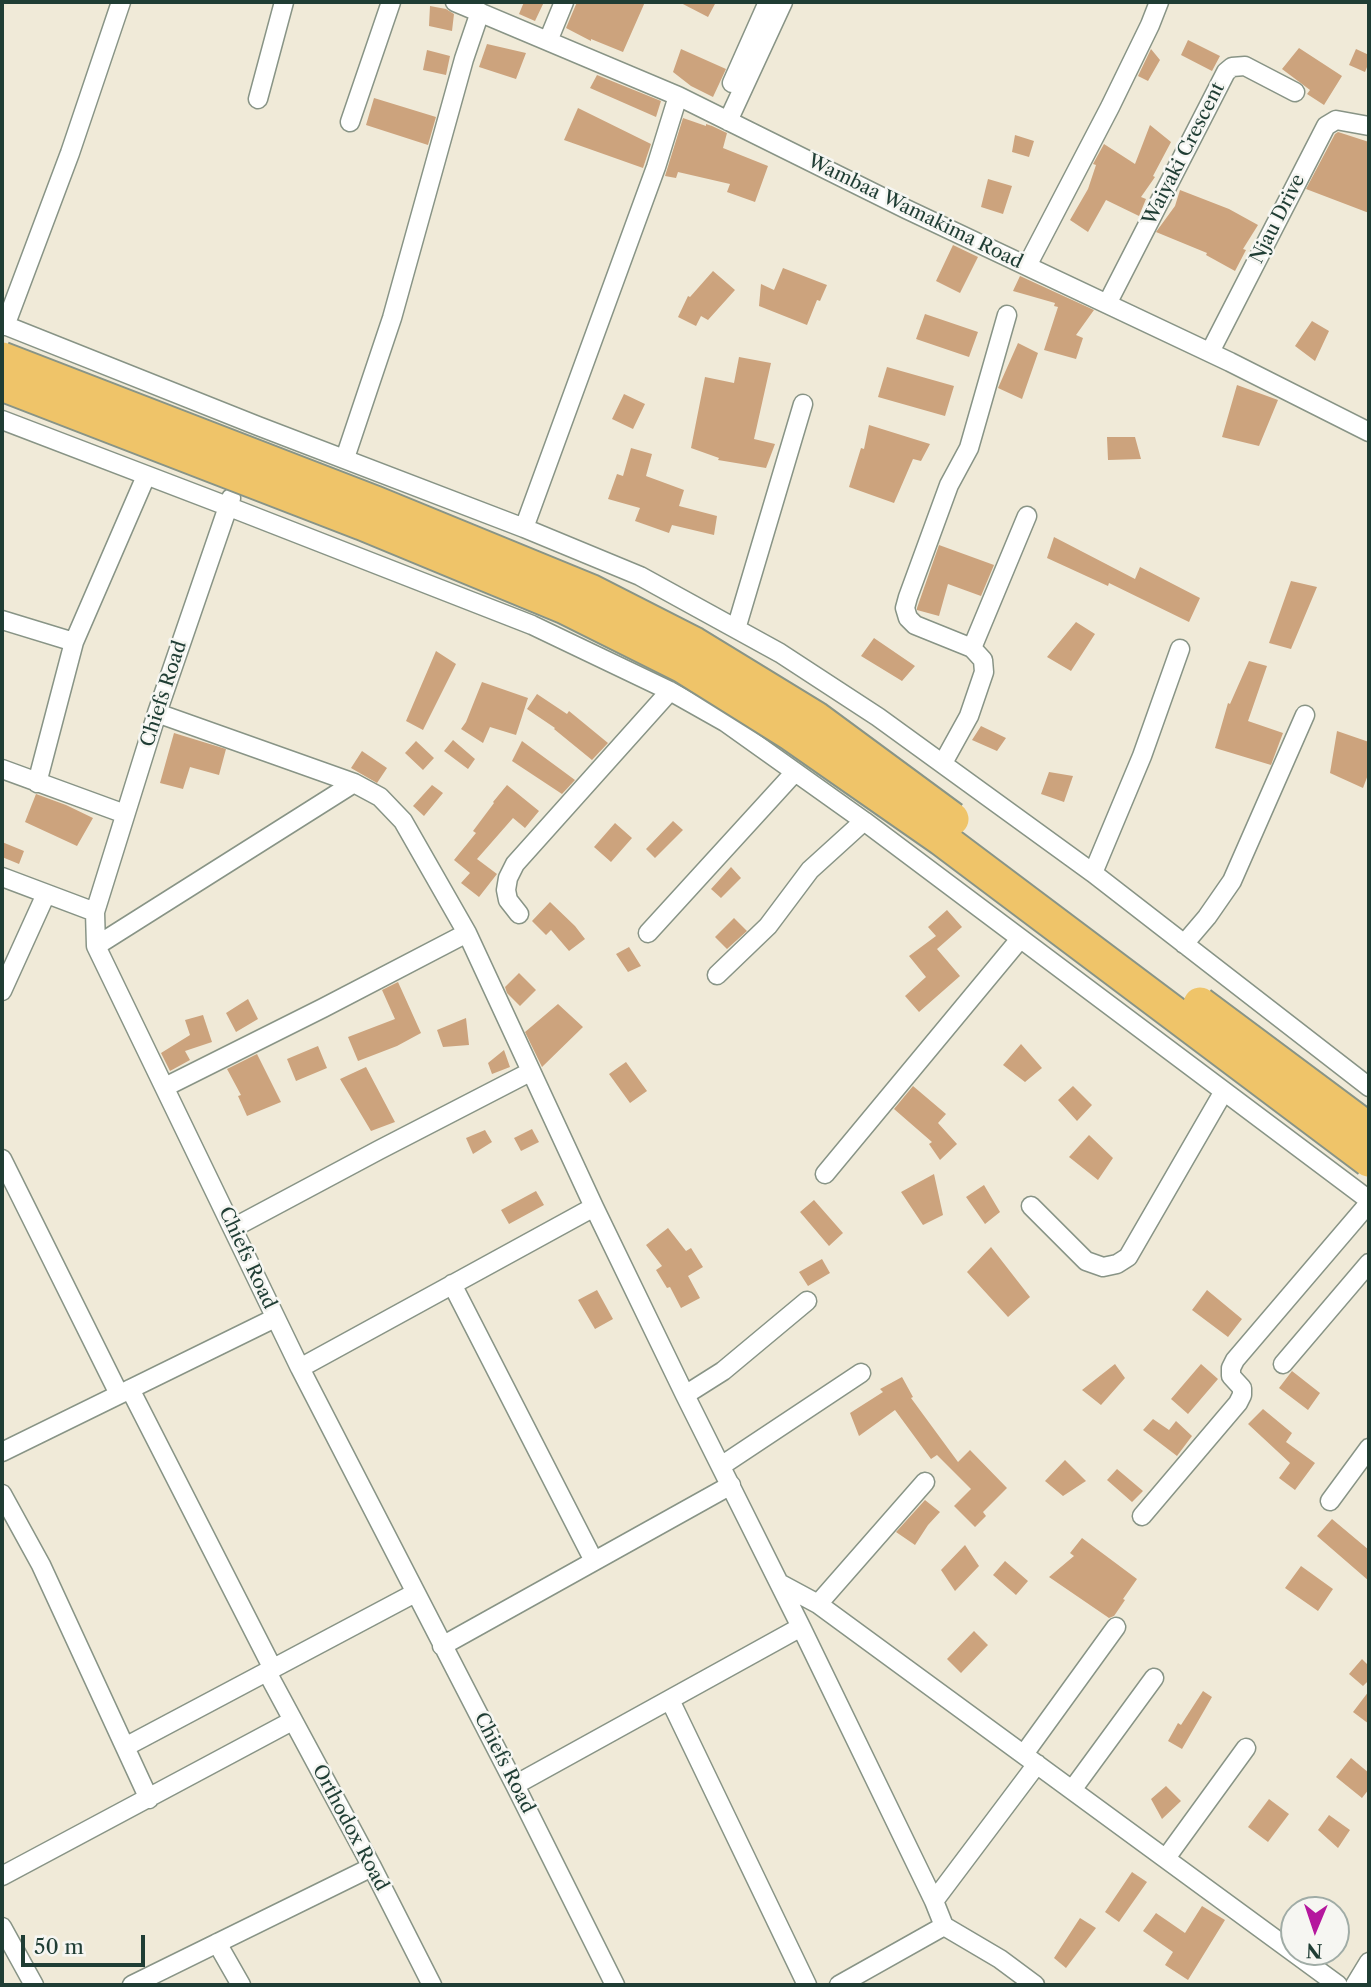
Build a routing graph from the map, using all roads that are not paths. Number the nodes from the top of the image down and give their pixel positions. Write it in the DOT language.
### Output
graph roads {
  1 [pos="121,2"];
  2 [pos="284,2"];
  3 [pos="391,2"];
  4 [pos="564,2"];
  5 [pos="768,2"];
  6 [pos="782,2"];
  7 [pos="1159,2"];
  8 [pos="461,3"];
  9 [pos="480,12"];
  10 [pos="548,41"];
  11 [pos="1295,92"];
  12 [pos="678,96"];
  13 [pos="258,99"];
  14 [pos="722,118"];
  15 [pos="350,122"];
  16 [pos="1369,126"];
  17 [pos="1027,266"];
  18 [pos="1107,304"];
  19 [pos="1007,315"];
  20 [pos="4,325"];
  21 [pos="1210,352"];
  22 [pos="2,359"];
  23 [pos="10,387"];
  24 [pos="123,388"];
  25 [pos="803,404"];
  26 [pos="3,424"];
  27 [pos="1369,432"];
  28 [pos="345,458"];
  29 [pos="146,475"];
  30 [pos="229,502"];
  31 [pos="1027,516"];
  32 [pos="524,528"];
  33 [pos="2,620"];
  34 [pos="736,629"];
  35 [pos="74,642"];
  36 [pos="972,648"];
  37 [pos="1180,649"];
  38 [pos="670,691"];
  39 [pos="157,713"];
  40 [pos="1305,715"];
  41 [pos="943,763"];
  42 [pos="2,769"];
  43 [pos="795,772"];
  44 [pos="37,783"];
  45 [pos="354,783"];
  46 [pos="125,814"];
  47 [pos="864,821"];
  48 [pos="1093,873"];
  49 [pos="2,877"];
  50 [pos="46,894"];
  51 [pos="95,912"];
  52 [pos="519,914"];
  53 [pos="467,933"];
  54 [pos="648,933"];
  55 [pos="1020,939"];
  56 [pos="1184,944"];
  57 [pos="96,946"];
  58 [pos="717,975"];
  59 [pos="2,991"];
  60 [pos="1137,1024"];
  61 [pos="1190,1026"];
  62 [pos="530,1072"];
  63 [pos="165,1087"];
  64 [pos="1369,1087"];
  65 [pos="1224,1091"];
  66 [pos="1369,1130"];
  67 [pos="2,1159"];
  68 [pos="1369,1160"];
  69 [pos="825,1174"];
  70 [pos="1369,1201"];
  71 [pos="1031,1206"];
  72 [pos="594,1208"];
  73 [pos="233,1228"];
  74 [pos="1369,1263"];
  75 [pos="452,1284"];
  76 [pos="807,1301"];
  77 [pos="275,1318"];
  78 [pos="1283,1364"];
  79 [pos="300,1368"];
  80 [pos="861,1373"];
  81 [pos="124,1392"];
  82 [pos="685,1395"];
  83 [pos="1369,1448"];
  84 [pos="2,1452"];
  85 [pos="721,1466"];
  86 [pos="925,1482"];
  87 [pos="731,1486"];
  88 [pos="2,1494"];
  89 [pos="1331,1501"];
  90 [pos="1142,1516"];
  91 [pos="594,1561"];
  92 [pos="779,1583"];
  93 [pos="415,1593"];
  94 [pos="818,1604"];
  95 [pos="1116,1626"];
  96 [pos="802,1627"];
  97 [pos="442,1646"];
  98 [pos="270,1671"];
  99 [pos="1154,1678"];
  100 [pos="670,1700"];
  101 [pos="292,1721"];
  102 [pos="125,1748"];
  103 [pos="1246,1748"];
  104 [pos="1031,1759"];
  105 [pos="515,1785"];
  106 [pos="1072,1790"];
  107 [pos="149,1798"];
  108 [pos="1166,1858"];
  109 [pos="372,1867"];
  110 [pos="2,1876"];
  111 [pos="934,1901"];
  112 [pos="944,1926"];
  113 [pos="2,1927"];
  114 [pos="217,1943"];
  115 [pos="1369,1962"];
  116 [pos="34,1985"];
  117 [pos="132,1985"];
  118 [pos="241,1985"];
  119 [pos="432,1985"];
  120 [pos="615,1985"];
  121 [pos="807,1985"];
  122 [pos="839,1985"];
  123 [pos="1035,1985"];
  124 [pos="1338,1985"];
  125 [pos="1355,1985"];
  1 -- 20 [label="street"];
  2 -- 13 [label="street"];
  3 -- 15 [label="street"];
  4 -- 10 [label="street"];
  5 -- 14 [label="street"];
  6 -- 14 [label="street"];
  7 -- 17 [label="street"];
  8 -- 9 [label="street, Wambaa Wamakima Road"];
  9 -- 10 [label="street, Wambaa Wamakima Road"];
  9 -- 28 [label="street"];
  10 -- 12 [label="street, Wambaa Wamakima Road"];
  11 -- 18 [label="street, Waiyaki Crescent"];
  12 -- 14 [label="street, Wambaa Wamakima Road"];
  12 -- 32 [label="street"];
  14 -- 17 [label="street, Wambaa Wamakima Road"];
  16 -- 21 [label="street, Njau Drive"];
  17 -- 18 [label="street, Wambaa Wamakima Road"];
  18 -- 21 [label="street, Wambaa Wamakima Road"];
  19 -- 36 [label="street"];
  20 -- 24 [label="street"];
  21 -- 27 [label="street, Wambaa Wamakima Road"];
  22 -- 24 [label="highway, bridge"];
  23 -- 26 [label="street"];
  23 -- 61 [label="highway, bridge"];
  24 -- 28 [label="street"];
  24 -- 66 [label="highway, bridge"];
  25 -- 34 [label="street"];
  26 -- 29 [label="street"];
  28 -- 32 [label="street"];
  29 -- 30 [label="street"];
  29 -- 35 [label="street"];
  30 -- 38 [label="street"];
  30 -- 39 [label="street, Chiefs Road"];
  31 -- 36 [label="street"];
  32 -- 34 [label="street"];
  33 -- 35 [label="street"];
  34 -- 41 [label="street"];
  35 -- 44 [label="street"];
  36 -- 41 [label="street"];
  37 -- 48 [label="street"];
  38 -- 43 [label="street"];
  38 -- 52 [label="street"];
  39 -- 45 [label="street"];
  39 -- 46 [label="street, Chiefs Road"];
  40 -- 56 [label="street"];
  41 -- 48 [label="street"];
  42 -- 44 [label="street"];
  43 -- 47 [label="street"];
  43 -- 54 [label="street"];
  44 -- 46 [label="street"];
  45 -- 53 [label="street"];
  45 -- 57 [label="street"];
  46 -- 51 [label="street, Chiefs Road"];
  47 -- 55 [label="street"];
  47 -- 58 [label="street"];
  48 -- 56 [label="street"];
  49 -- 50 [label="street"];
  50 -- 51 [label="street"];
  50 -- 59 [label="street"];
  51 -- 57 [label="street, Chiefs Road"];
  53 -- 62 [label="street"];
  53 -- 63 [label="street"];
  55 -- 60 [label="street"];
  55 -- 69 [label="street"];
  56 -- 64 [label="street"];
  57 -- 63 [label="street, Chiefs Road"];
  60 -- 61 [label="street"];
  60 -- 65 [label="street"];
  61 -- 68 [label="highway, bridge"];
  62 -- 72 [label="street"];
  62 -- 73 [label="street"];
  63 -- 73 [label="street, Chiefs Road"];
  65 -- 70 [label="street"];
  65 -- 71 [label="street"];
  67 -- 81 [label="street, Orthodox Road"];
  70 -- 90 [label="street"];
  72 -- 75 [label="street"];
  72 -- 82 [label="street"];
  73 -- 77 [label="street, Chiefs Road"];
  74 -- 78 [label="street"];
  75 -- 79 [label="street"];
  75 -- 91 [label="street"];
  76 -- 82 [label="street"];
  77 -- 79 [label="street, Chiefs Road"];
  77 -- 81 [label="street"];
  79 -- 93 [label="street, Chiefs Road"];
  80 -- 85 [label="street"];
  81 -- 84 [label="street"];
  81 -- 98 [label="street, Orthodox Road"];
  82 -- 85 [label="street"];
  83 -- 89 [label="street"];
  85 -- 87 [label="street"];
  86 -- 94 [label="street"];
  87 -- 91 [label="street"];
  87 -- 92 [label="street"];
  88 -- 102 [label="street"];
  91 -- 97 [label="street"];
  92 -- 94 [label="street"];
  92 -- 96 [label="street"];
  93 -- 97 [label="street, Chiefs Road"];
  93 -- 98 [label="street"];
  94 -- 104 [label="street"];
  95 -- 104 [label="street"];
  96 -- 100 [label="street"];
  96 -- 111 [label="street"];
  97 -- 105 [label="street, Chiefs Road"];
  98 -- 101 [label="street, Orthodox Road"];
  98 -- 102 [label="street"];
  99 -- 106 [label="street"];
  100 -- 105 [label="street"];
  100 -- 121 [label="street"];
  101 -- 107 [label="street"];
  101 -- 109 [label="street, Orthodox Road"];
  102 -- 107 [label="street"];
  103 -- 108 [label="street"];
  104 -- 106 [label="street"];
  104 -- 111 [label="street"];
  105 -- 120 [label="street, Chiefs Road"];
  106 -- 108 [label="street"];
  107 -- 110 [label="street"];
  108 -- 124 [label="street"];
  109 -- 114 [label="street"];
  109 -- 119 [label="street, Orthodox Road"];
  111 -- 112 [label="street"];
  112 -- 122 [label="street"];
  112 -- 123 [label="street"];
  113 -- 116 [label="street"];
  114 -- 117 [label="street"];
  114 -- 118 [label="street"];
  115 -- 125 [label="street"];
}
